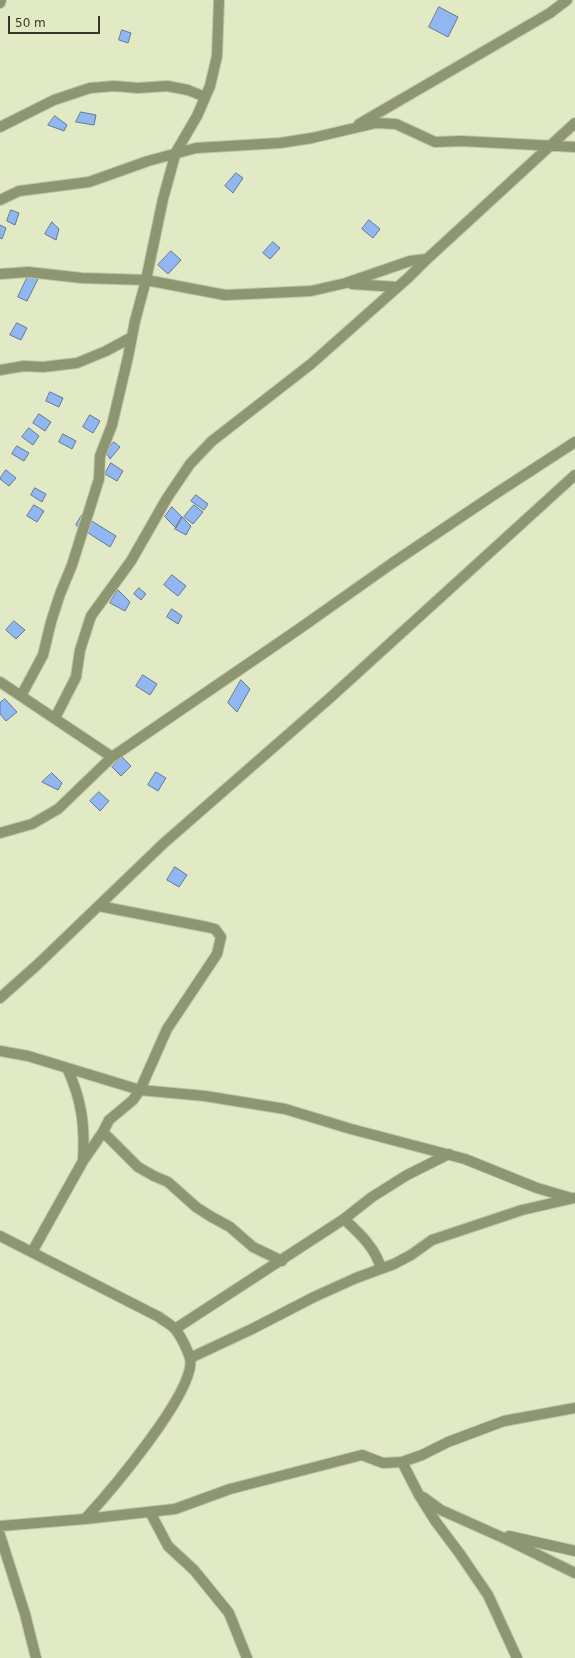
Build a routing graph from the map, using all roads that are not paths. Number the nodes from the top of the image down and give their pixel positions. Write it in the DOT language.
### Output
graph roads {
  1 [pos="1,0"];
  2 [pos="219,0"];
  3 [pos="567,0"];
  4 [pos="0,4"];
  5 [pos="205,97"];
  6 [pos="575,123"];
  7 [pos="0,127"];
  8 [pos="350,129"];
  9 [pos="550,146"];
  10 [pos="575,147"];
  11 [pos="176,152"];
  12 [pos="0,200"];
  13 [pos="427,258"];
  14 [pos="0,274"];
  15 [pos="146,280"];
  16 [pos="346,283"];
  17 [pos="398,287"];
  18 [pos="132,337"];
  19 [pos="0,370"];
  20 [pos="575,442"];
  21 [pos="575,475"];
  22 [pos="0,682"];
  23 [pos="21,696"];
  24 [pos="55,718"];
  25 [pos="112,757"];
  26 [pos="0,833"];
  27 [pos="99,906"];
  28 [pos="0,998"];
  29 [pos="0,1051"];
  30 [pos="67,1068"];
  31 [pos="140,1090"];
  32 [pos="103,1132"];
  33 [pos="448,1154"];
  34 [pos="83,1161"];
  35 [pos="573,1198"];
  36 [pos="344,1219"];
  37 [pos="0,1236"];
  38 [pos="32,1252"];
  39 [pos="282,1261"];
  40 [pos="381,1269"];
  41 [pos="175,1329"];
  42 [pos="190,1358"];
  43 [pos="575,1408"];
  44 [pos="402,1462"];
  45 [pos="419,1494"];
  46 [pos="150,1512"];
  47 [pos="85,1519"];
  48 [pos="0,1526"];
  49 [pos="487,1531"];
  50 [pos="0,1535"];
  51 [pos="575,1551"];
  52 [pos="575,1573"];
  53 [pos="36,1658"];
  54 [pos="247,1658"];
  55 [pos="517,1658"];
  1 -- 4 [label="street"];
  2 -- 5 [label="street"];
  3 -- 8 [label="street"];
  5 -- 7 [label="street"];
  5 -- 11 [label="street"];
  6 -- 9 [label="street"];
  8 -- 9 [label="street"];
  8 -- 11 [label="street"];
  9 -- 10 [label="street"];
  9 -- 13 [label="street"];
  11 -- 12 [label="street"];
  11 -- 15 [label="street"];
  13 -- 16 [label="street"];
  13 -- 17 [label="street"];
  14 -- 15 [label="street"];
  15 -- 16 [label="street"];
  15 -- 18 [label="street"];
  16 -- 17 [label="street"];
  17 -- 24 [label="street"];
  18 -- 19 [label="street"];
  18 -- 23 [label="street"];
  20 -- 25 [label="street"];
  21 -- 27 [label="street"];
  22 -- 23 [label="street"];
  23 -- 24 [label="street"];
  24 -- 25 [label="street"];
  25 -- 26 [label="street"];
  27 -- 28 [label="street"];
  27 -- 31 [label="street"];
  29 -- 30 [label="street"];
  30 -- 31 [label="street"];
  30 -- 34 [label="street"];
  31 -- 32 [label="street"];
  31 -- 33 [label="street"];
  32 -- 34 [label="street"];
  32 -- 39 [label="street"];
  33 -- 35 [label="street"];
  33 -- 36 [label="street"];
  34 -- 38 [label="street"];
  35 -- 40 [label="street"];
  36 -- 39 [label="street"];
  36 -- 40 [label="street"];
  37 -- 38 [label="street"];
  38 -- 41 [label="street"];
  39 -- 41 [label="street"];
  40 -- 42 [label="street"];
  41 -- 42 [label="street"];
  42 -- 47 [label="street"];
  43 -- 44 [label="street"];
  44 -- 45 [label="street"];
  44 -- 46 [label="street"];
  45 -- 49 [label="street"];
  45 -- 55 [label="street"];
  46 -- 47 [label="street"];
  46 -- 54 [label="street"];
  47 -- 48 [label="street"];
  49 -- 51 [label="street"];
  49 -- 52 [label="street"];
  50 -- 53 [label="street"];
}
